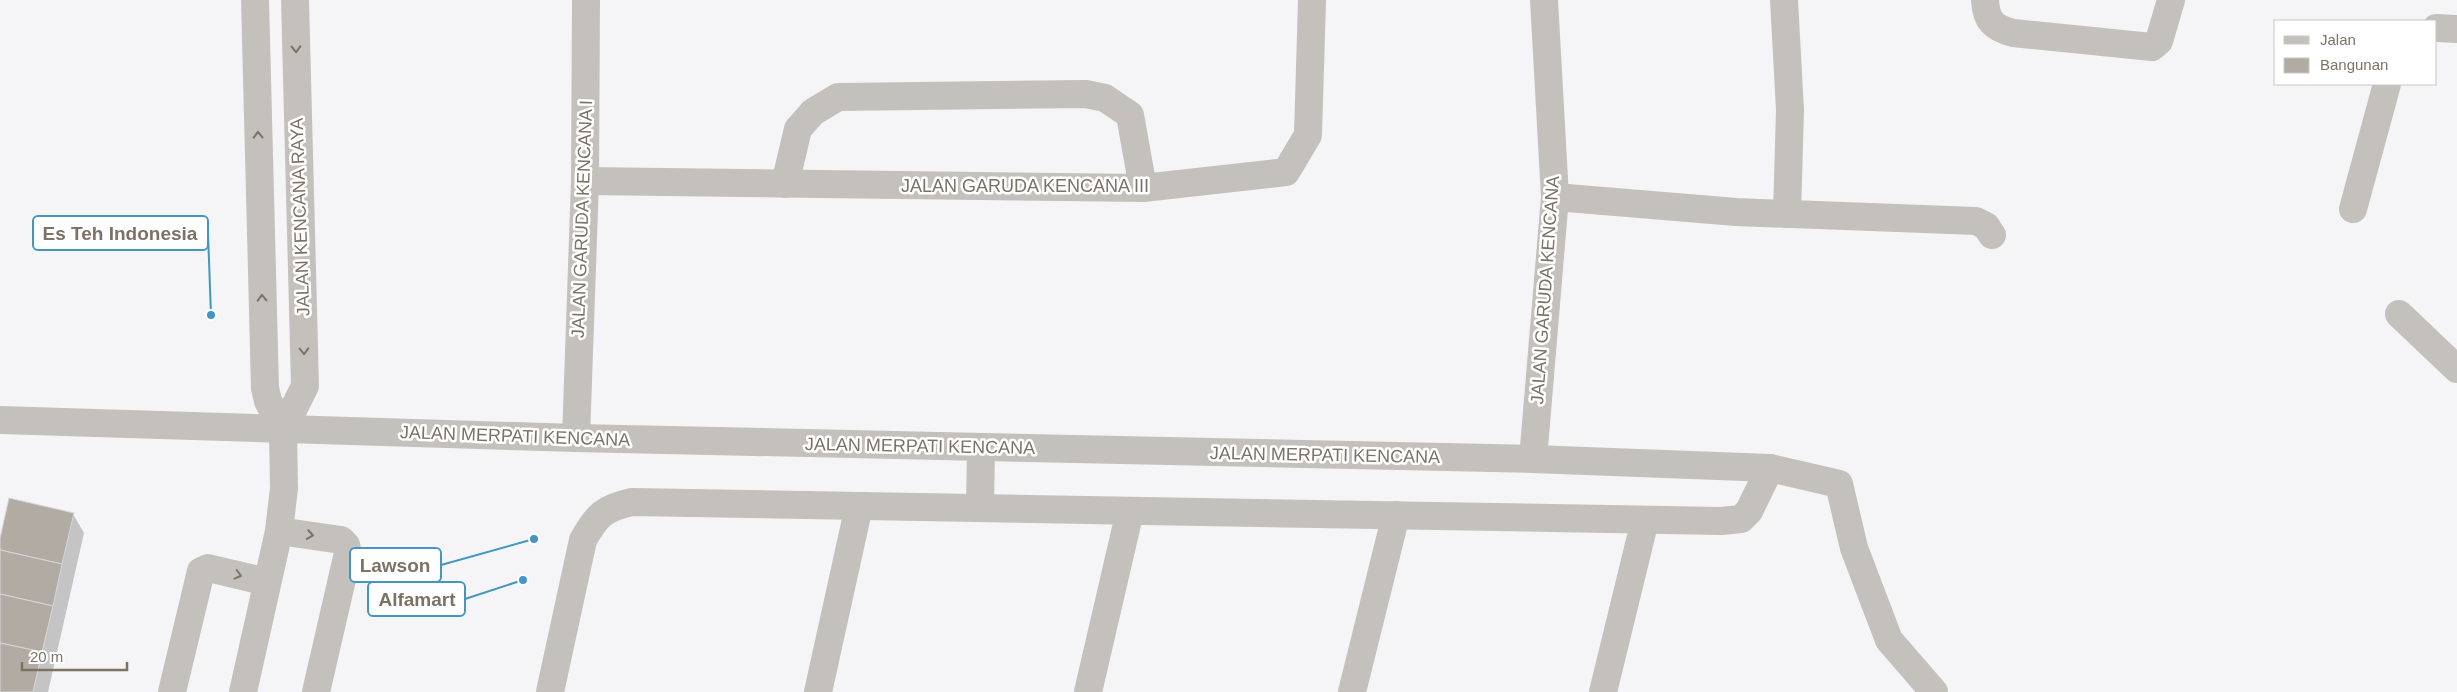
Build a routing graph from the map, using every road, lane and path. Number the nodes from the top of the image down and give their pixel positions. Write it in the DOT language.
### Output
graph roads {
  1 [pos="255,0"];
  2 [pos="295,0"];
  3 [pos="586,0"];
  4 [pos="1312,0"];
  5 [pos="1544,0"];
  6 [pos="1784,0"];
  7 [pos="1984,0"];
  8 [pos="2171,0"];
  9 [pos="2437,28"];
  10 [pos="2457,29"];
  11 [pos="2387,85"];
  12 [pos="585,181"];
  13 [pos="785,184"];
  14 [pos="1143,188"];
  15 [pos="1555,197"];
  16 [pos="2353,209"];
  17 [pos="1787,214"];
  18 [pos="1992,235"];
  19 [pos="2399,314"];
  20 [pos="2457,369"];
  21 [pos="0,420"];
  22 [pos="283,430"];
  23 [pos="576,438"];
  24 [pos="980,447"];
  25 [pos="1533,459"];
  26 [pos="1770,468"];
  27 [pos="859,506"];
  28 [pos="980,508"];
  29 [pos="1130,511"];
  30 [pos="1396,515"];
  31 [pos="1644,520"];
  32 [pos="279,531"];
  33 [pos="267,582"];
  34 [pos="172,692"];
  35 [pos="243,692"];
  36 [pos="316,692"];
  37 [pos="550,692"];
  38 [pos="818,692"];
  39 [pos="1088,692"];
  40 [pos="1352,692"];
  41 [pos="1603,692"];
  42 [pos="1934,692"];
  22 -- 1 [label="street, JALAN KENCANA RAYA, one-way"];
  2 -- 22 [label="street, JALAN KENCANA RAYA, one-way"];
  3 -- 12 [label="street, JALAN GARUDA KENCANA I"];
  4 -- 14 [label="street, JALAN GARUDA KENCANA III"];
  5 -- 15 [label="street, JALAN GARUDA KENCANA"];
  6 -- 17 [label="street"];
  7 -- 8 [label="street"];
  9 -- 10 [label="street"];
  11 -- 16 [label="street"];
  12 -- 13 [label="street, JALAN GARUDA KENCANA III"];
  12 -- 23 [label="street, JALAN GARUDA KENCANA I"];
  13 -- 14 [label="street, JALAN GARUDA KENCANA III"];
  13 -- 14 [label="street"];
  15 -- 17 [label="street"];
  15 -- 25 [label="street, JALAN GARUDA KENCANA"];
  17 -- 18 [label="street"];
  19 -- 20 [label="street"];
  21 -- 22 [label="street, JALAN MERPATI KENCANA"];
  22 -- 23 [label="street, JALAN MERPATI KENCANA"];
  22 -- 32 [label="street, JALAN KENCANA RAYA"];
  23 -- 24 [label="street, JALAN MERPATI KENCANA"];
  24 -- 25 [label="street, JALAN MERPATI KENCANA"];
  24 -- 28 [label="street"];
  25 -- 26 [label="street, JALAN MERPATI KENCANA"];
  26 -- 31 [label="street"];
  26 -- 42 [label="street, JALAN MERPATI KENCANA"];
  27 -- 28 [label="street"];
  27 -- 37 [label="street"];
  27 -- 38 [label="street"];
  28 -- 29 [label="street"];
  29 -- 30 [label="street"];
  29 -- 39 [label="street"];
  30 -- 31 [label="street"];
  30 -- 40 [label="street"];
  31 -- 41 [label="street"];
  32 -- 33 [label="street, JALAN KENCANA RAYA"];
  32 -- 36 [label="street, one-way"];
  34 -- 33 [label="street, one-way"];
  33 -- 35 [label="street, JALAN KENCANA RAYA"];
}
